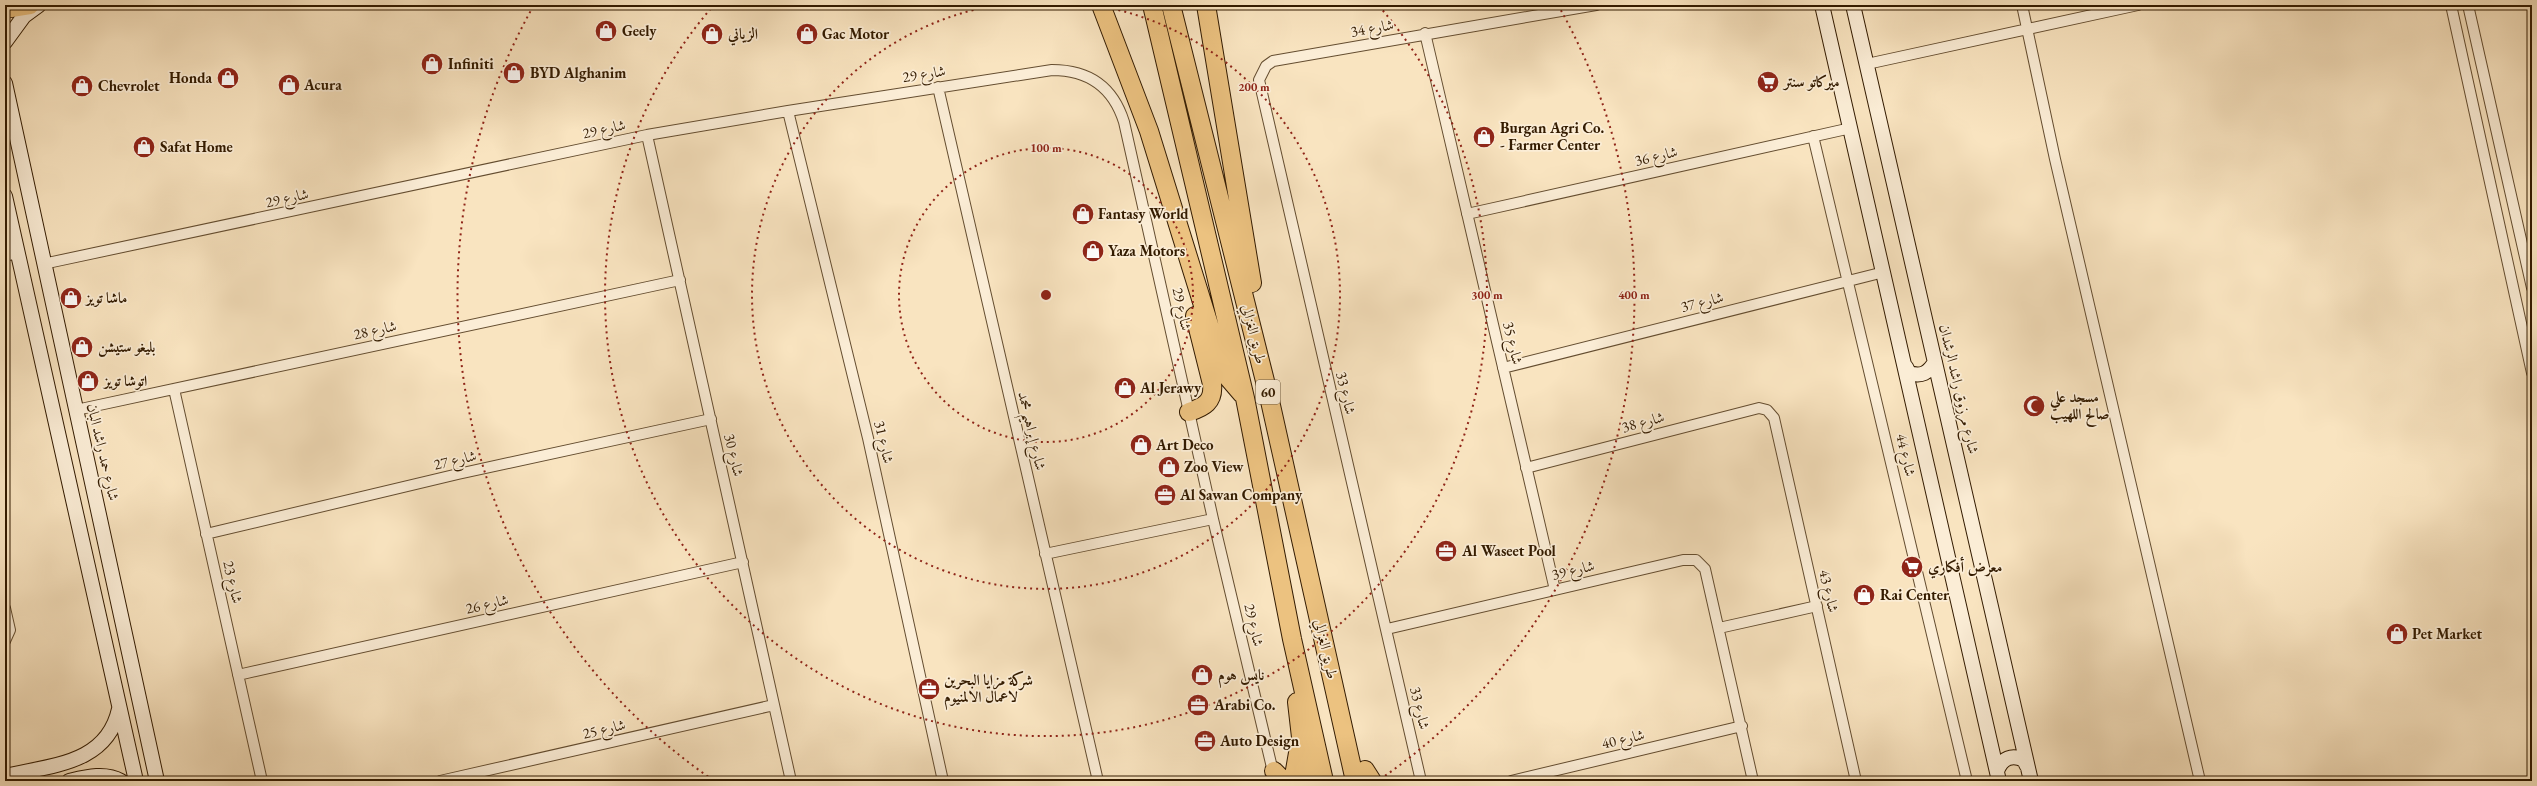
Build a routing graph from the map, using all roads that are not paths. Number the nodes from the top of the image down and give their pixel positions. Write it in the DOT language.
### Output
graph roads {
  1 [pos="30,5"];
  2 [pos="39,5"];
  3 [pos="1101,5"];
  4 [pos="1152,5"];
  5 [pos="1171,5"];
  6 [pos="1206,5"];
  7 [pos="1213,5"];
  8 [pos="1596,5"];
  9 [pos="1822,5"];
  10 [pos="1853,5"];
  11 [pos="2022,5"];
  12 [pos="2138,5"];
  13 [pos="2451,5"];
  14 [pos="2468,5"];
  15 [pos="5,9"];
  16 [pos="2027,27"];
  17 [pos="1425,33"];
  18 [pos="5,42"];
  19 [pos="1318,53"];
  20 [pos="1867,64"];
  21 [pos="1217,68"];
  22 [pos="5,84"];
  23 [pos="938,87"];
  24 [pos="788,111"];
  25 [pos="1852,128"];
  26 [pos="647,135"];
  27 [pos="1813,136"];
  28 [pos="5,196"];
  29 [pos="1467,214"];
  30 [pos="12,255"];
  31 [pos="1189,262"];
  32 [pos="43,264"];
  33 [pos="1884,272"];
  34 [pos="680,280"];
  35 [pos="1849,281"];
  36 [pos="2532,288"];
  37 [pos="1935,362"];
  38 [pos="1906,367"];
  39 [pos="1503,368"];
  40 [pos="2532,373"];
  41 [pos="174,389"];
  42 [pos="1245,398"];
  43 [pos="1270,400"];
  44 [pos="76,410"];
  45 [pos="1767,410"];
  46 [pos="1189,412"];
  47 [pos="711,419"];
  48 [pos="1526,468"];
  49 [pos="1213,519"];
  50 [pos="206,534"];
  51 [pos="1045,554"];
  52 [pos="743,562"];
  53 [pos="113,570"];
  54 [pos="90,574"];
  55 [pos="117,590"];
  56 [pos="1555,590"];
  57 [pos="94,592"];
  58 [pos="1817,606"];
  59 [pos="5,608"];
  60 [pos="1719,628"];
  61 [pos="1387,630"];
  62 [pos="1292,639"];
  63 [pos="5,641"];
  64 [pos="238,675"];
  65 [pos="774,705"];
  66 [pos="120,706"];
  67 [pos="1742,726"];
  68 [pos="1299,734"];
  69 [pos="69,761"];
  70 [pos="2028,766"];
  71 [pos="5,776"];
  72 [pos="1998,776"];
  73 [pos="1277,778"];
  74 [pos="1365,778"];
  75 [pos="72,780"];
  76 [pos="121,781"];
  77 [pos="136,781"];
  78 [pos="157,781"];
  79 [pos="262,781"];
  80 [pos="440,781"];
  81 [pos="791,781"];
  82 [pos="943,781"];
  83 [pos="1098,781"];
  84 [pos="1289,781"];
  85 [pos="1306,781"];
  86 [pos="1324,781"];
  87 [pos="1421,781"];
  88 [pos="1511,781"];
  89 [pos="1754,781"];
  90 [pos="1856,781"];
  91 [pos="1967,781"];
  92 [pos="2031,781"];
  93 [pos="2200,781"];
  1 -- 15 [label="highway"];
  2 -- 18 [label="street"];
  3 -- 31 [label="highway"];
  4 -- 42 [label="highway, طريق الغزالي / 60"];
  5 -- 43 [label="highway, طريق الغزالي / 60"];
  6 -- 21 [label="highway"];
  7 -- 21 [label="highway"];
  8 -- 17 [label="street, شارع 34"];
  9 -- 25 [label="street"];
  10 -- 20 [label="street, شارع مرزوق راشد الرشدان"];
  11 -- 16 [label="street"];
  12 -- 16 [label="street"];
  13 -- 40 [label="street"];
  14 -- 36 [label="street"];
  16 -- 20 [label="street"];
  16 -- 93 [label="street"];
  17 -- 19 [label="street, شارع 34"];
  17 -- 29 [label="street, شارع 35"];
  19 -- 61 [label="street, شارع 33"];
  20 -- 37 [label="street, شارع مرزوق راشد الرشدان"];
  21 -- 43 [label="highway"];
  22 -- 32 [label="street, شارع حمد راشد البان"];
  23 -- 24 [label="street, شارع 29"];
  23 -- 46 [label="street, شارع 29"];
  23 -- 51 [label="street, شارع إبراهيم محمد"];
  24 -- 26 [label="street, شارع 29"];
  24 -- 82 [label="street, شارع 31"];
  25 -- 27 [label="street, شارع 36"];
  25 -- 33 [label="street"];
  26 -- 32 [label="street, شارع 29"];
  26 -- 34 [label="street, شارع 30"];
  27 -- 29 [label="street, شارع 36"];
  27 -- 35 [label="street, شارع 44"];
  28 -- 30 [label="street"];
  29 -- 39 [label="street, شارع 35"];
  30 -- 54 [label="street"];
  31 -- 42 [label="highway"];
  31 -- 46 [label="highway"];
  32 -- 44 [label="street, شارع حمد راشد البان"];
  33 -- 35 [label="street, شارع 37"];
  33 -- 38 [label="street"];
  34 -- 41 [label="street, شارع 28"];
  34 -- 47 [label="street, شارع 30"];
  35 -- 39 [label="street, شارع 37"];
  35 -- 91 [label="street, شارع 44"];
  37 -- 38 [label="street"];
  37 -- 70 [label="street, شارع مرزوق راشد الرشدان"];
  38 -- 72 [label="street"];
  39 -- 48 [label="street, شارع 35"];
  41 -- 44 [label="street, شارع 28"];
  41 -- 50 [label="street, شارع 23"];
  42 -- 62 [label="highway, طريق الغزالي / 60"];
  43 -- 74 [label="highway, طريق الغزالي / 60"];
  44 -- 53 [label="street, شارع حمد راشد البان"];
  45 -- 48 [label="street, شارع 38"];
  45 -- 58 [label="street, شارع 43"];
  46 -- 49 [label="street, شارع 29"];
  47 -- 50 [label="street, شارع 27"];
  47 -- 52 [label="street, شارع 30"];
  48 -- 56 [label="street, شارع 35"];
  49 -- 51 [label="street"];
  49 -- 73 [label="street, شارع 29"];
  50 -- 64 [label="street, شارع 23"];
  51 -- 83 [label="street, شارع إبراهيم محمد"];
  52 -- 64 [label="street, شارع 26"];
  52 -- 65 [label="street, شارع 30"];
  53 -- 54 [label="street"];
  53 -- 55 [label="street, شارع حمد راشد البان"];
  54 -- 57 [label="street"];
  55 -- 57 [label="street"];
  55 -- 78 [label="street, شارع حمد راشد البان"];
  56 -- 60 [label="street, شارع 39"];
  56 -- 61 [label="street, شارع 39"];
  57 -- 66 [label="street"];
  58 -- 60 [label="street"];
  58 -- 90 [label="street, شارع 43"];
  59 -- 63 [label="street"];
  60 -- 67 [label="street, شارع 39"];
  61 -- 87 [label="street, شارع 33"];
  62 -- 68 [label="highway"];
  62 -- 86 [label="highway, طريق الغزالي / 60"];
  64 -- 79 [label="street, شارع 23"];
  65 -- 80 [label="street, شارع 25"];
  65 -- 81 [label="street, شارع 30"];
  66 -- 69 [label="street"];
  66 -- 77 [label="street"];
  67 -- 88 [label="street, شارع 40"];
  67 -- 89 [label="street, شارع 39"];
  68 -- 84 [label="highway"];
  68 -- 85 [label="highway"];
  69 -- 71 [label="street"];
  69 -- 75 [label="street"];
  70 -- 72 [label="street"];
  70 -- 92 [label="street, شارع مرزوق راشد الرشدان"];
  75 -- 76 [label="street"];
}
